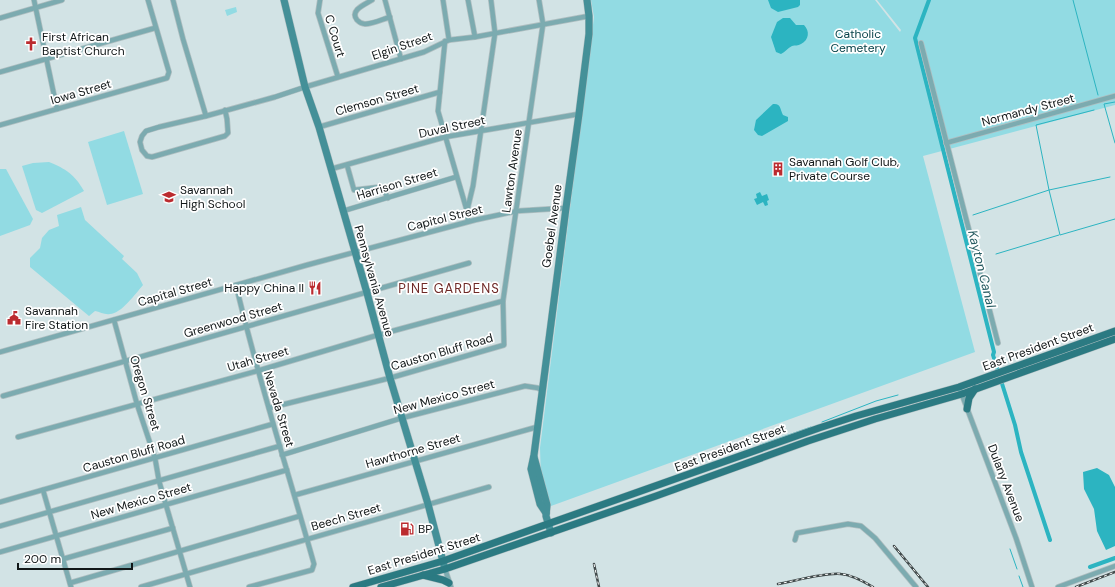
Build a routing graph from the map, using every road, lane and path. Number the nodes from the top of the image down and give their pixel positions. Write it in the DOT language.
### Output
graph roads {
  1 [pos="34,0"];
  2 [pos="62,0"];
  3 [pos="148,0"];
  4 [pos="173,0"];
  5 [pos="284,0"];
  6 [pos="320,0"];
  7 [pos="372,0"];
  8 [pos="385,0"];
  9 [pos="443,0"];
  10 [pos="468,0"];
  11 [pos="492,0"];
  12 [pos="539,0"];
  13 [pos="587,0"];
  14 [pos="36,8"];
  15 [pos="589,16"];
  16 [pos="390,17"];
  17 [pos="0,18"];
  18 [pos="543,24"];
  19 [pos="156,28"];
  20 [pos="495,33"];
  21 [pos="475,37"];
  22 [pos="447,41"];
  23 [pos="921,43"];
  24 [pos="46,59"];
  25 [pos="401,59"];
  26 [pos="0,72"];
  27 [pos="338,77"];
  28 [pos="305,87"];
  29 [pos="440,92"];
  30 [pos="1115,96"];
  31 [pos="57,109"];
  32 [pos="225,110"];
  33 [pos="579,114"];
  34 [pos="206,116"];
  35 [pos="529,123"];
  36 [pos="0,125"];
  37 [pos="319,127"];
  38 [pos="481,131"];
  39 [pos="445,137"];
  40 [pos="946,143"];
  41 [pos="347,165"];
  42 [pos="331,169"];
  43 [pos="456,177"];
  44 [pos="388,198"];
  45 [pos="566,208"];
  46 [pos="343,211"];
  47 [pos="467,211"];
  48 [pos="516,211"];
  49 [pos="468,222"];
  50 [pos="355,252"];
  51 [pos="469,263"];
  52 [pos="236,285"];
  53 [pos="367,293"];
  54 [pos="503,301"];
  55 [pos="114,320"];
  56 [pos="246,327"];
  57 [pos="1115,331"];
  58 [pos="378,335"];
  59 [pos="1115,339"];
  60 [pos="998,343"];
  61 [pos="504,345"];
  62 [pos="0,352"];
  63 [pos="125,361"];
  64 [pos="257,370"];
  65 [pos="1000,376"];
  66 [pos="390,378"];
  67 [pos="975,389"];
  68 [pos="541,390"];
  69 [pos="960,390"];
  70 [pos="3,396"];
  71 [pos="904,402"];
  72 [pos="137,404"];
  73 [pos="269,408"];
  74 [pos="967,409"];
  75 [pos="402,418"];
  76 [pos="875,419"];
  77 [pos="273,424"];
  78 [pos="537,427"];
  79 [pos="18,437"];
  80 [pos="280,446"];
  81 [pos="282,455"];
  82 [pos="155,458"];
  83 [pos="414,462"];
  84 [pos="287,470"];
  85 [pos="159,481"];
  86 [pos="488,487"];
  87 [pos="43,490"];
  88 [pos="295,495"];
  89 [pos="0,502"];
  90 [pos="166,504"];
  91 [pos="428,504"];
  92 [pos="49,513"];
  93 [pos="300,516"];
  94 [pos="548,525"];
  95 [pos="0,526"];
  96 [pos="173,528"];
  97 [pos="551,533"];
  98 [pos="56,536"];
  99 [pos="307,538"];
  100 [pos="795,540"];
  101 [pos="180,551"];
  102 [pos="0,552"];
  103 [pos="63,559"];
  104 [pos="444,565"];
  105 [pos="1115,566"];
  106 [pos="187,574"];
  107 [pos="423,575"];
  108 [pos="71,585"];
  109 [pos="450,585"];
  110 [pos="141,587"];
  111 [pos="190,587"];
  112 [pos="249,587"];
  113 [pos="353,587"];
  114 [pos="381,587"];
  115 [pos="916,587"];
  116 [pos="1032,587"];
  117 [pos="1058,587"];
  1 -- 14 [label="street"];
  2 -- 14 [label="street"];
  3 -- 19 [label="street"];
  4 -- 34 [label="street"];
  5 -- 28 [label="main road, Pennsylvania Avenue"];
  6 -- 27 [label="street, C Court"];
  7 -- 16 [label="street"];
  8 -- 16 [label="street"];
  9 -- 22 [label="street"];
  10 -- 21 [label="street"];
  11 -- 20 [label="street"];
  12 -- 18 [label="street, Lawton Avenue"];
  13 -- 15 [label="main road, Goebel Avenue"];
  14 -- 17 [label="street"];
  14 -- 24 [label="street"];
  15 -- 18 [label="street, Elgin Street"];
  15 -- 33 [label="main road, Goebel Avenue"];
  16 -- 25 [label="street"];
  18 -- 20 [label="street, Elgin Street"];
  18 -- 35 [label="street, Lawton Avenue"];
  19 -- 24 [label="street"];
  19 -- 31 [label="street, Iowa Street"];
  20 -- 21 [label="street, Elgin Street"];
  20 -- 38 [label="street"];
  21 -- 22 [label="street, Elgin Street"];
  22 -- 25 [label="street, Elgin Street"];
  22 -- 29 [label="street"];
  23 -- 40 [label="street"];
  24 -- 26 [label="street"];
  24 -- 31 [label="street"];
  25 -- 27 [label="street, Elgin Street"];
  27 -- 28 [label="street, Elgin Street"];
  28 -- 32 [label="street, Elgin Street"];
  28 -- 37 [label="main road, Pennsylvania Avenue"];
  29 -- 37 [label="street, Clemson Street"];
  29 -- 39 [label="street"];
  30 -- 40 [label="street, Normandy Street"];
  31 -- 36 [label="street, Iowa Street"];
  32 -- 34 [label="street, Elgin Street"];
  32 -- 34 [label="street, Elgin Street"];
  33 -- 35 [label="street, Duval Street"];
  33 -- 45 [label="main road, Goebel Avenue"];
  35 -- 38 [label="street, Duval Street"];
  35 -- 48 [label="street, Lawton Avenue"];
  37 -- 42 [label="main road, Pennsylvania Avenue"];
  38 -- 39 [label="street, Duval Street"];
  38 -- 47 [label="street"];
  39 -- 41 [label="street, Duval Street"];
  39 -- 43 [label="street"];
  40 -- 60 [label="street"];
  41 -- 42 [label="street, Duval Street"];
  41 -- 44 [label="street"];
  42 -- 46 [label="main road, Pennsylvania Avenue"];
  43 -- 44 [label="street, Harrison Street"];
  43 -- 47 [label="street"];
  44 -- 46 [label="street, Harrison Street"];
  45 -- 48 [label="street, Capitol Street"];
  45 -- 68 [label="main road, Goebel Avenue"];
  46 -- 50 [label="main road, Pennsylvania Avenue"];
  47 -- 49 [label="street"];
  48 -- 49 [label="street, Capitol Street"];
  48 -- 54 [label="street, Lawton Avenue"];
  49 -- 50 [label="street, Capitol Street"];
  50 -- 52 [label="street, Capital Street"];
  50 -- 53 [label="main road, Pennsylvania Avenue"];
  51 -- 53 [label="street, Greenwood Street"];
  52 -- 55 [label="street, Capital Street"];
  52 -- 56 [label="street, Nevada Street"];
  53 -- 56 [label="street, Greenwood Street"];
  53 -- 58 [label="main road, Pennsylvania Avenue"];
  54 -- 58 [label="street, Utah Street"];
  54 -- 61 [label="street, Lawton Avenue"];
  55 -- 62 [label="street, Capital Street"];
  55 -- 63 [label="street, Oregon Street"];
  56 -- 63 [label="street, Greenwood Street"];
  56 -- 64 [label="street, Nevada Street"];
  57 -- 65 [label="main road, East President Street"];
  58 -- 64 [label="street, Utah Street"];
  58 -- 66 [label="main road, Pennsylvania Avenue"];
  59 -- 65 [label="main road, East President Street"];
  61 -- 66 [label="street, Causton Bluff Road"];
  63 -- 70 [label="street, Greenwood Street"];
  63 -- 72 [label="street, Oregon Street"];
  64 -- 72 [label="street, Utah Street"];
  64 -- 73 [label="street, Nevada Street"];
  65 -- 67 [label="main road, East President Street"];
  65 -- 69 [label="main road, East President Street"];
  66 -- 73 [label="street, Causton Bluff Road"];
  66 -- 75 [label="main road, Pennsylvania Avenue"];
  67 -- 69 [label="main road, East President Street"];
  67 -- 74 [label="main road"];
  68 -- 75 [label="street, New Mexico Street"];
  68 -- 78 [label="main road, Goebel Avenue"];
  69 -- 71 [label="main road, East President Street"];
  69 -- 74 [label="street, Dulany Avenue"];
  69 -- 76 [label="main road, East President Street"];
  71 -- 76 [label="main road"];
  71 -- 94 [label="main road, East President Street"];
  72 -- 79 [label="street, Utah Street"];
  72 -- 82 [label="street, Oregon Street"];
  73 -- 77 [label="street, Nevada Street"];
  74 -- 116 [label="street, Dulany Avenue"];
  75 -- 81 [label="street, New Mexico Street"];
  75 -- 83 [label="main road, Pennsylvania Avenue"];
  76 -- 97 [label="main road, East President Street"];
  77 -- 80 [label="street, Nevada Street"];
  77 -- 82 [label="street, Causton Bluff Road"];
  78 -- 83 [label="street, Hawthorne Street"];
  78 -- 94 [label="main road, Goebel Avenue"];
  80 -- 81 [label="street, Nevada Street"];
  80 -- 85 [label="street"];
  81 -- 84 [label="street, Nevada Street"];
  82 -- 85 [label="street, Oregon Street"];
  82 -- 87 [label="street, Causton Bluff Road"];
  83 -- 88 [label="street, Hawthorne Street"];
  83 -- 91 [label="main road, Pennsylvania Avenue"];
  84 -- 88 [label="street, Nevada Street"];
  84 -- 90 [label="street, New Mexico Street"];
  85 -- 90 [label="street, Oregon Street"];
  85 -- 92 [label="street"];
  86 -- 91 [label="street, Beech Street"];
  87 -- 89 [label="street, Causton Bluff Road"];
  87 -- 92 [label="street"];
  88 -- 93 [label="street, Nevada Street"];
  90 -- 96 [label="street, Oregon Street"];
  90 -- 98 [label="street, New Mexico Street"];
  91 -- 99 [label="street, Beech Street"];
  91 -- 104 [label="main road, Pennsylvania Avenue"];
  92 -- 95 [label="street"];
  92 -- 98 [label="street"];
  93 -- 99 [label="street, Nevada Street"];
  93 -- 101 [label="street"];
  94 -- 97 [label="main road, Goebel Avenue"];
  94 -- 104 [label="main road, East President Street"];
  96 -- 101 [label="street, Oregon Street"];
  96 -- 103 [label="street"];
  97 -- 104 [label="main road, East President Street"];
  98 -- 102 [label="street, New Mexico Street"];
  98 -- 103 [label="street"];
  99 -- 106 [label="street"];
  99 -- 112 [label="street, Beech Street"];
  100 -- 115 [label="street"];
  101 -- 106 [label="street, Oregon Street"];
  101 -- 108 [label="street"];
  103 -- 108 [label="street"];
  104 -- 107 [label="main road, East President Street"];
  104 -- 109 [label="street"];
  104 -- 113 [label="main road, East President Street"];
  105 -- 117 [label="street"];
  106 -- 110 [label="street"];
  106 -- 111 [label="street, Oregon Street"];
  107 -- 109 [label="main road"];
  107 -- 114 [label="main road, East President Street"];
}
